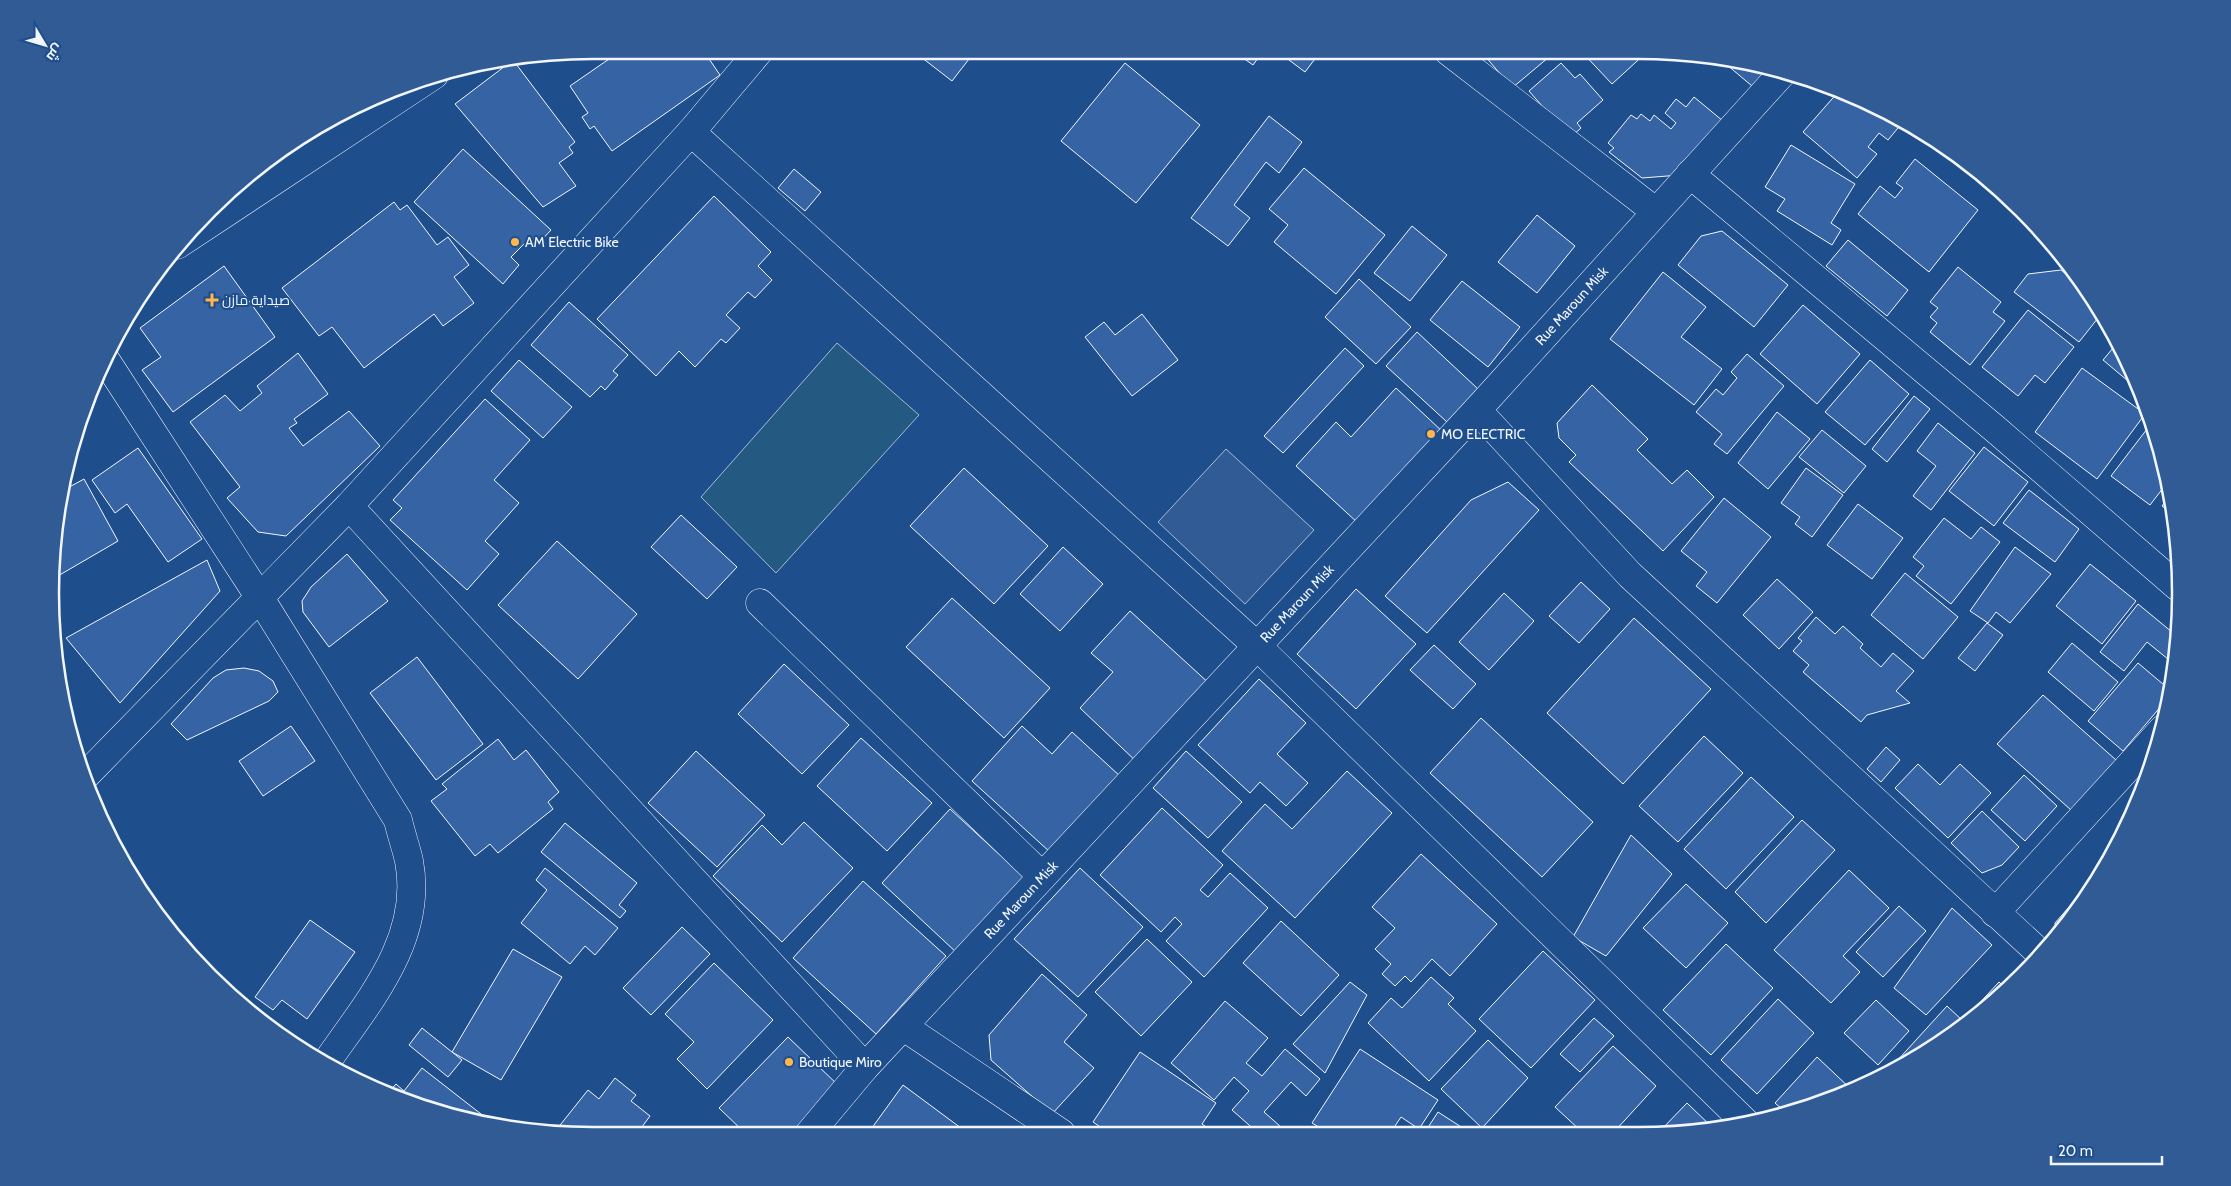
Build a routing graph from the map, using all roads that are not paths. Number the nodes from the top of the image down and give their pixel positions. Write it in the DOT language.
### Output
graph roads {
  1 [pos="752,59"];
  2 [pos="1458,59"];
  3 [pos="1777,77"];
  4 [pos="406,93"];
  5 [pos="691,132"];
  6 [pos="1690,174"];
  7 [pos="1655,211"];
  8 [pos="204,227"];
  9 [pos="109,367"];
  10 [pos="1477,410"];
  11 [pos="349,506"];
  12 [pos="2172,582"];
  13 [pos="260,598"];
  14 [pos="760,602"];
  15 [pos="1256,645"];
  16 [pos="2151,743"];
  17 [pos="90,772"];
  18 [pos="1042,876"];
  19 [pos="1995,913"];
  20 [pos="2036,950"];
  21 [pos="904,1026"];
  22 [pos="330,1058"];
  23 [pos="865,1067"];
  24 [pos="1740,1117"];
  25 [pos="815,1127"];
  26 [pos="1052,1127"];
  1 -- 5 [label="street"];
  2 -- 7 [label="street"];
  3 -- 6 [label="street, Rue Maroun Misk"];
  4 -- 8 [label="street"];
  5 -- 11 [label="street"];
  5 -- 15 [label="street"];
  6 -- 7 [label="street, Rue Maroun Misk"];
  6 -- 12 [label="street"];
  7 -- 10 [label="street, Rue Maroun Misk"];
  9 -- 13 [label="street"];
  10 -- 15 [label="street, Rue Maroun Misk"];
  10 -- 19 [label="street"];
  11 -- 13 [label="street"];
  11 -- 23 [label="street"];
  13 -- 17 [label="street"];
  13 -- 22 [label="street"];
  14 -- 18 [label="street"];
  15 -- 18 [label="street, Rue Maroun Misk"];
  15 -- 24 [label="street"];
  16 -- 19 [label="street"];
  18 -- 21 [label="street, Rue Maroun Misk"];
  19 -- 20 [label="street"];
  21 -- 23 [label="street, Rue Maroun Misk"];
  21 -- 26 [label="street"];
  23 -- 25 [label="street, Rue Maroun Misk"];
}
